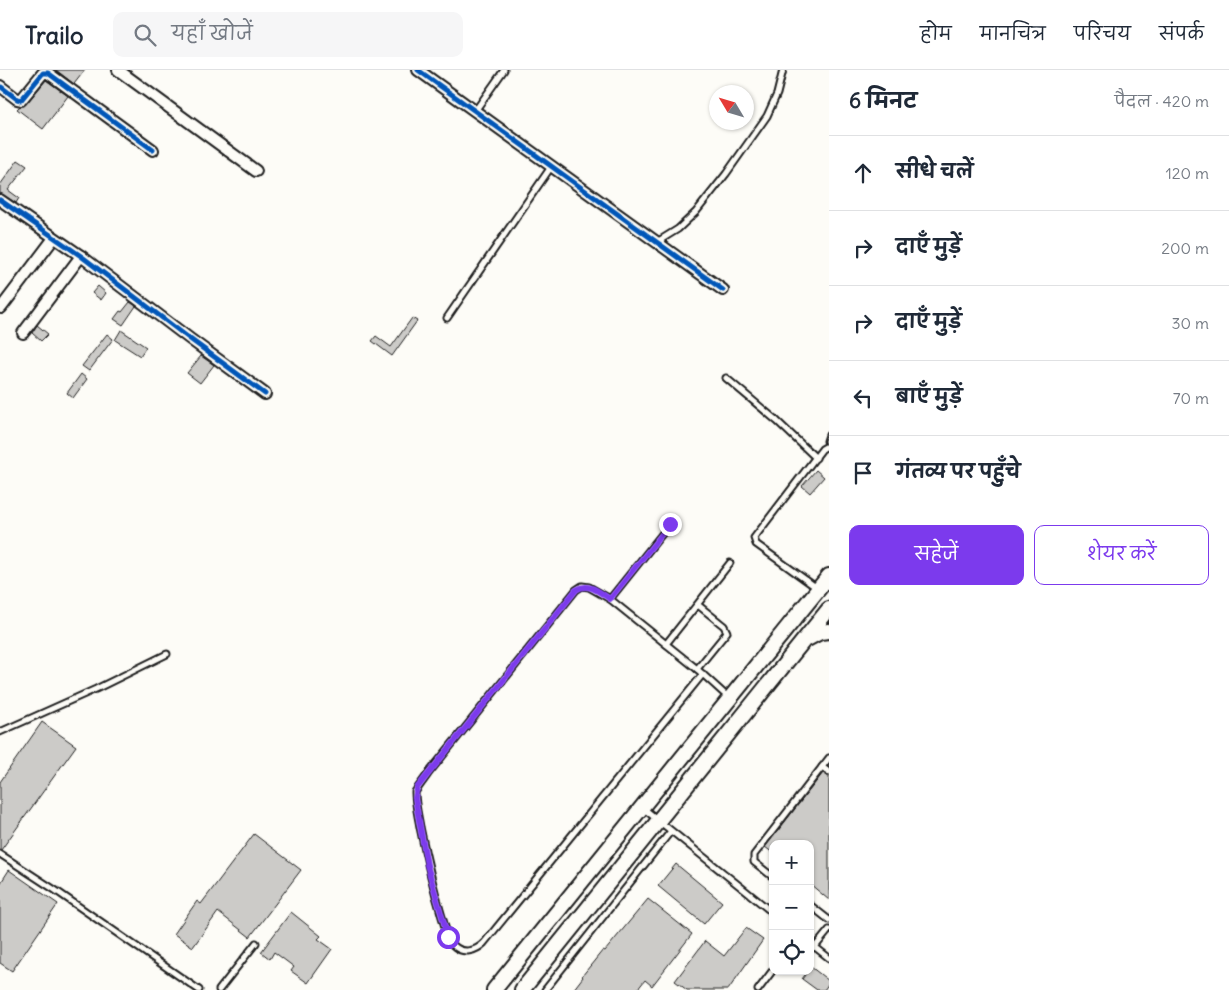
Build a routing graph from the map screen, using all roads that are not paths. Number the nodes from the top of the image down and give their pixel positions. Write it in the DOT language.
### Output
graph roads {
  1 [pos="118,70"];
  2 [pos="418,70"];
  3 [pos="504,70"];
  4 [pos="783,70"];
  5 [pos="0,86"];
  6 [pos="475,111"];
  7 [pos="153,150"];
  8 [pos="551,167"];
  9 [pos="256,171"];
  10 [pos="0,200"];
  11 [pos="54,238"];
  12 [pos="657,242"];
  13 [pos="81,256"];
  14 [pos="723,290"];
  15 [pos="1,308"];
  16 [pos="447,318"];
  17 [pos="23,333"];
  18 [pos="726,378"];
  19 [pos="266,394"];
  20 [pos="829,435"];
  21 [pos="828,445"];
  22 [pos="816,458"];
  23 [pos="670,524"];
  24 [pos="730,563"];
  25 [pos="829,576"];
  26 [pos="824,593"];
  27 [pos="610,599"];
  28 [pos="698,605"];
  29 [pos="829,609"];
  30 [pos="829,630"];
  31 [pos="804,641"];
  32 [pos="666,644"];
  33 [pos="167,654"];
  34 [pos="697,669"];
  35 [pos="702,674"];
  36 [pos="730,699"];
  37 [pos="0,732"];
  38 [pos="829,758"];
  39 [pos="822,766"];
  40 [pos="829,772"];
  41 [pos="642,808"];
  42 [pos="658,821"];
  43 [pos="671,831"];
  44 [pos="0,854"];
  45 [pos="769,874"];
  46 [pos="814,909"];
  47 [pos="769,910"];
  48 [pos="829,920"];
  49 [pos="829,930"];
  50 [pos="256,943"];
  51 [pos="814,944"];
  52 [pos="814,947"];
  53 [pos="829,958"];
  54 [pos="770,975"];
  55 [pos="199,990"];
  56 [pos="219,990"];
  57 [pos="494,990"];
  58 [pos="522,990"];
  59 [pos="545,990"];
  60 [pos="758,990"];
  1 -- 9 [label="street"];
  2 -- 6 [label="street"];
  3 -- 6 [label="lane"];
  4 -- 12 [label="lane"];
  5 -- 7 [label="street"];
  6 -- 8 [label="street"];
  8 -- 12 [label="street"];
  8 -- 16 [label="lane"];
  10 -- 11 [label="street"];
  11 -- 13 [label="street"];
  11 -- 15 [label="street"];
  12 -- 14 [label="street"];
  13 -- 17 [label="street"];
  13 -- 19 [label="street"];
  18 -- 22 [label="lane"];
  20 -- 21 [label="lane"];
  21 -- 22 [label="lane"];
  22 -- 26 [label="lane"];
  23 -- 27 [label="lane"];
  24 -- 28 [label="lane"];
  25 -- 26 [label="main road"];
  26 -- 36 [label="main road"];
  27 -- 32 [label="lane"];
  27 -- 35 [label="lane"];
  28 -- 32 [label="lane"];
  28 -- 34 [label="lane"];
  29 -- 31 [label="main road"];
  30 -- 31 [label="main road"];
  31 -- 42 [label="main road"];
  32 -- 34 [label="lane"];
  33 -- 37 [label="lane"];
  34 -- 35 [label="lane"];
  35 -- 36 [label="lane"];
  36 -- 41 [label="main road"];
  38 -- 39 [label="lane"];
  39 -- 40 [label="lane"];
  39 -- 45 [label="lane"];
  41 -- 42 [label="lane"];
  41 -- 57 [label="main road"];
  42 -- 43 [label="lane"];
  42 -- 58 [label="main road"];
  43 -- 47 [label="lane"];
  43 -- 59 [label="lane"];
  44 -- 55 [label="lane"];
  46 -- 48 [label="lane"];
  49 -- 51 [label="lane"];
  50 -- 56 [label="lane"];
  52 -- 53 [label="lane"];
  54 -- 60 [label="lane"];
}
